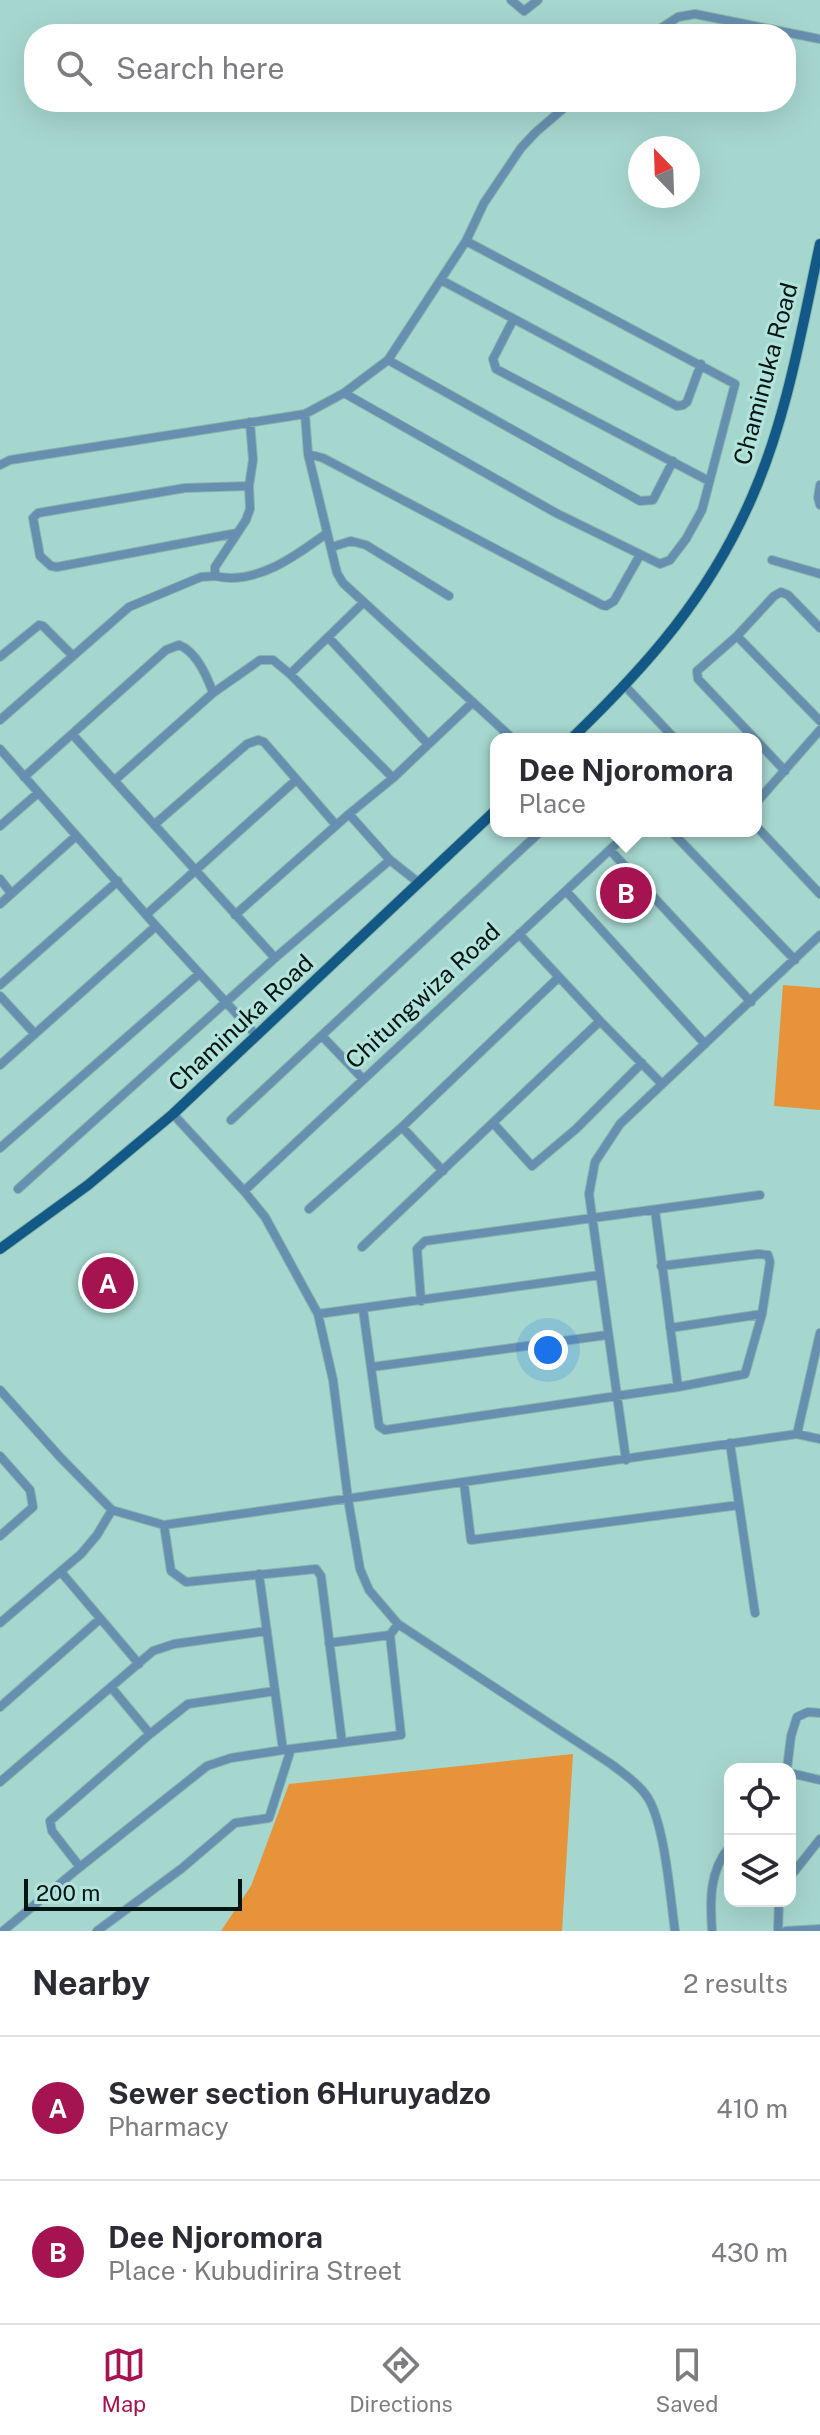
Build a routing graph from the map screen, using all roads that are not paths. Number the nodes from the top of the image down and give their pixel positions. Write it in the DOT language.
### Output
graph roads {
  1 [pos="511,0"];
  2 [pos="538,0"];
  3 [pos="667,24"];
  4 [pos="745,24"];
  5 [pos="796,34"];
  6 [pos="820,39"];
  7 [pos="559,112"];
  8 [pos="466,241"];
  9 [pos="820,244"];
  10 [pos="818,260"];
  11 [pos="441,280"];
  12 [pos="513,320"];
  13 [pos="388,360"];
  14 [pos="701,364"];
  15 [pos="344,393"];
  16 [pos="305,414"];
  17 [pos="250,422"];
  18 [pos="308,454"];
  19 [pos="673,461"];
  20 [pos="0,465"];
  21 [pos="709,481"];
  22 [pos="820,485"];
  23 [pos="249,486"];
  24 [pos="820,505"];
  25 [pos="237,533"];
  26 [pos="327,533"];
  27 [pos="332,547"];
  28 [pos="640,555"];
  29 [pos="772,560"];
  30 [pos="820,574"];
  31 [pos="215,576"];
  32 [pos="449,596"];
  33 [pos="364,602"];
  34 [pos="820,628"];
  35 [pos="737,636"];
  36 [pos="328,637"];
  37 [pos="73,656"];
  38 [pos="0,657"];
  39 [pos="290,674"];
  40 [pos="626,687"];
  41 [pos="213,693"];
  42 [pos="473,702"];
  43 [pos="0,720"];
  44 [pos="820,721"];
  45 [pos="820,730"];
  46 [pos="507,733"];
  47 [pos="577,733"];
  48 [pos="669,733"];
  49 [pos="750,733"];
  50 [pos="73,735"];
  51 [pos="428,744"];
  52 [pos="762,746"];
  53 [pos="0,749"];
  54 [pos="785,771"];
  55 [pos="24,777"];
  56 [pos="393,778"];
  57 [pos="115,780"];
  58 [pos="296,780"];
  59 [pos="38,793"];
  60 [pos="762,796"];
  61 [pos="349,814"];
  62 [pos="490,816"];
  63 [pos="155,824"];
  64 [pos="336,825"];
  65 [pos="0,826"];
  66 [pos="762,832"];
  67 [pos="76,836"];
  68 [pos="535,837"];
  69 [pos="624,837"];
  70 [pos="677,837"];
  71 [pos="610,850"];
  72 [pos="390,860"];
  73 [pos="195,870"];
  74 [pos="0,879"];
  75 [pos="118,881"];
  76 [pos="419,883"];
  77 [pos="566,891"];
  78 [pos="11,893"];
  79 [pos="820,894"];
  80 [pos="0,904"];
  81 [pos="147,914"];
  82 [pos="235,915"];
  83 [pos="156,926"];
  84 [pos="519,934"];
  85 [pos="820,935"];
  86 [pos="275,958"];
  87 [pos="795,960"];
  88 [pos="199,974"];
  89 [pos="559,977"];
  90 [pos="0,985"];
  91 [pos="0,996"];
  92 [pos="751,1002"];
  93 [pos="226,1003"];
  94 [pos="600,1021"];
  95 [pos="35,1034"];
  96 [pos="256,1035"];
  97 [pos="323,1037"];
  98 [pos="705,1044"];
  99 [pos="642,1063"];
  100 [pos="0,1065"];
  101 [pos="363,1079"];
  102 [pos="662,1084"];
  103 [pos="173,1114"];
  104 [pos="231,1120"];
  105 [pos="493,1123"];
  106 [pos="402,1127"];
  107 [pos="0,1148"];
  108 [pos="443,1171"];
  109 [pos="18,1189"];
  110 [pos="244,1191"];
  111 [pos="760,1195"];
  112 [pos="309,1209"];
  113 [pos="655,1210"];
  114 [pos="592,1218"];
  115 [pos="362,1247"];
  116 [pos="0,1249"];
  117 [pos="661,1266"];
  118 [pos="600,1275"];
  119 [pos="421,1301"];
  120 [pos="363,1309"];
  121 [pos="318,1314"];
  122 [pos="762,1314"];
  123 [pos="670,1328"];
  124 [pos="820,1333"];
  125 [pos="607,1335"];
  126 [pos="372,1367"];
  127 [pos="815,1380"];
  128 [pos="678,1387"];
  129 [pos="0,1390"];
  130 [pos="616,1396"];
  131 [pos="797,1434"];
  132 [pos="820,1439"];
  133 [pos="730,1443"];
  134 [pos="0,1456"];
  135 [pos="626,1460"];
  136 [pos="464,1483"];
  137 [pos="348,1499"];
  138 [pos="739,1505"];
  139 [pos="112,1510"];
  140 [pos="164,1525"];
  141 [pos="0,1536"];
  142 [pos="61,1572"];
  143 [pos="259,1574"];
  144 [pos="755,1613"];
  145 [pos="100,1619"];
  146 [pos="0,1623"];
  147 [pos="398,1624"];
  148 [pos="267,1631"];
  149 [pos="390,1635"];
  150 [pos="329,1643"];
  151 [pos="139,1664"];
  152 [pos="111,1687"];
  153 [pos="275,1691"];
  154 [pos="0,1707"];
  155 [pos="820,1713"];
  156 [pos="150,1734"];
  157 [pos="342,1742"];
  158 [pos="287,1749"];
  159 [pos="789,1763"];
  160 [pos="796,1773"];
  161 [pos="820,1780"];
  162 [pos="0,1782"];
  163 [pos="820,1839"];
  164 [pos="724,1854"];
  165 [pos="80,1867"];
  166 [pos="796,1869"];
  167 [pos="779,1907"];
  168 [pos="820,1929"];
  169 [pos="3,1931"];
  170 [pos="97,1931"];
  171 [pos="675,1931"];
  172 [pos="712,1931"];
  173 [pos="778,1931"];
  174 [pos="786,1931"];
  1 -- 2 [label="street"];
  3 -- 4 [label="street"];
  5 -- 6 [label="street"];
  7 -- 8 [label="street"];
  8 -- 11 [label="street"];
  8 -- 14 [label="street"];
  9 -- 10 [label="main road, Chaminuka Road"];
  10 -- 40 [label="main road, Chaminuka Road"];
  11 -- 12 [label="street"];
  11 -- 13 [label="street"];
  12 -- 14 [label="street"];
  12 -- 19 [label="street"];
  13 -- 15 [label="street"];
  13 -- 19 [label="street"];
  14 -- 21 [label="street"];
  15 -- 16 [label="street"];
  15 -- 28 [label="street"];
  16 -- 17 [label="street"];
  16 -- 18 [label="street"];
  17 -- 20 [label="street"];
  17 -- 23 [label="street"];
  18 -- 26 [label="street"];
  18 -- 28 [label="street"];
  19 -- 21 [label="street"];
  21 -- 28 [label="street"];
  22 -- 24 [label="street"];
  23 -- 25 [label="street"];
  23 -- 25 [label="street"];
  25 -- 31 [label="street"];
  26 -- 27 [label="street"];
  26 -- 31 [label="street"];
  27 -- 32 [label="street"];
  27 -- 33 [label="street"];
  29 -- 30 [label="street"];
  31 -- 37 [label="street"];
  33 -- 36 [label="street"];
  33 -- 42 [label="street"];
  34 -- 35 [label="street"];
  35 -- 44 [label="street"];
  35 -- 49 [label="street"];
  36 -- 39 [label="street"];
  36 -- 51 [label="street"];
  37 -- 38 [label="street"];
  37 -- 43 [label="street"];
  39 -- 41 [label="street"];
  39 -- 56 [label="street"];
  40 -- 47 [label="main road, Chaminuka Road"];
  40 -- 48 [label="street"];
  41 -- 50 [label="street"];
  41 -- 57 [label="street"];
  42 -- 46 [label="street"];
  42 -- 51 [label="street"];
  45 -- 54 [label="street"];
  50 -- 55 [label="street"];
  50 -- 57 [label="street"];
  51 -- 56 [label="street"];
  52 -- 54 [label="street"];
  53 -- 55 [label="street"];
  54 -- 60 [label="street"];
  55 -- 59 [label="street"];
  56 -- 61 [label="street"];
  57 -- 63 [label="street"];
  58 -- 63 [label="street"];
  58 -- 64 [label="street"];
  58 -- 73 [label="street"];
  59 -- 65 [label="street"];
  59 -- 67 [label="street"];
  61 -- 64 [label="street"];
  61 -- 72 [label="street"];
  62 -- 76 [label="main road, Chaminuka Road"];
  63 -- 73 [label="street"];
  64 -- 82 [label="street"];
  66 -- 79 [label="street"];
  67 -- 75 [label="street"];
  67 -- 78 [label="street"];
  68 -- 97 [label="street"];
  69 -- 71 [label="street, Chitungwiza Road"];
  70 -- 87 [label="street"];
  71 -- 77 [label="street, Chitungwiza Road"];
  71 -- 92 [label="street"];
  72 -- 76 [label="street"];
  72 -- 86 [label="street"];
  73 -- 81 [label="street"];
  73 -- 82 [label="street"];
  74 -- 78 [label="street"];
  75 -- 81 [label="street"];
  75 -- 90 [label="street"];
  76 -- 96 [label="main road, Chaminuka Road"];
  77 -- 84 [label="street, Chitungwiza Road"];
  77 -- 98 [label="street"];
  78 -- 80 [label="street"];
  81 -- 83 [label="street"];
  82 -- 86 [label="street"];
  83 -- 88 [label="street"];
  83 -- 95 [label="street"];
  84 -- 89 [label="street"];
  84 -- 101 [label="street, Chitungwiza Road"];
  85 -- 87 [label="street"];
  86 -- 93 [label="street"];
  87 -- 92 [label="street"];
  88 -- 93 [label="street"];
  88 -- 107 [label="street"];
  89 -- 94 [label="street"];
  89 -- 106 [label="street"];
  91 -- 95 [label="street"];
  92 -- 98 [label="street"];
  93 -- 96 [label="street"];
  93 -- 109 [label="street"];
  94 -- 99 [label="street"];
  94 -- 105 [label="street"];
  95 -- 100 [label="street"];
  96 -- 103 [label="main road, Chaminuka Road"];
  97 -- 101 [label="street"];
  97 -- 104 [label="street"];
  98 -- 102 [label="street"];
  99 -- 102 [label="street"];
  99 -- 105 [label="street"];
  101 -- 110 [label="street, Chitungwiza Road"];
  102 -- 114 [label="street"];
  103 -- 110 [label="street"];
  103 -- 116 [label="main road, Chaminuka Road"];
  105 -- 108 [label="street"];
  106 -- 108 [label="street"];
  106 -- 112 [label="street"];
  108 -- 115 [label="street"];
  110 -- 121 [label="street"];
  111 -- 113 [label="street"];
  113 -- 114 [label="street"];
  113 -- 117 [label="street"];
  114 -- 118 [label="street"];
  114 -- 119 [label="street"];
  117 -- 122 [label="street"];
  117 -- 123 [label="street"];
  118 -- 119 [label="street"];
  118 -- 125 [label="street"];
  119 -- 120 [label="street"];
  120 -- 121 [label="street"];
  120 -- 126 [label="street"];
  121 -- 137 [label="street"];
  122 -- 123 [label="street"];
  122 -- 128 [label="street"];
  123 -- 128 [label="street"];
  124 -- 127 [label="street"];
  125 -- 126 [label="street"];
  125 -- 130 [label="street"];
  126 -- 130 [label="street"];
  127 -- 131 [label="street"];
  128 -- 130 [label="street"];
  129 -- 139 [label="street"];
  130 -- 135 [label="street"];
  131 -- 132 [label="street"];
  131 -- 133 [label="street"];
  133 -- 135 [label="street"];
  133 -- 138 [label="street"];
  134 -- 141 [label="street"];
  135 -- 136 [label="street"];
  136 -- 137 [label="street"];
  136 -- 138 [label="street"];
  137 -- 140 [label="street"];
  137 -- 147 [label="street"];
  138 -- 144 [label="street"];
  139 -- 140 [label="street"];
  139 -- 142 [label="street"];
  140 -- 143 [label="street"];
  142 -- 145 [label="street"];
  142 -- 146 [label="street"];
  143 -- 148 [label="street"];
  143 -- 150 [label="street"];
  145 -- 151 [label="street"];
  145 -- 154 [label="street"];
  147 -- 149 [label="street"];
  147 -- 171 [label="street"];
  148 -- 151 [label="street"];
  148 -- 153 [label="street"];
  149 -- 150 [label="street"];
  149 -- 157 [label="street"];
  150 -- 157 [label="street"];
  151 -- 152 [label="street"];
  152 -- 156 [label="street"];
  152 -- 162 [label="street"];
  153 -- 156 [label="street"];
  153 -- 158 [label="street"];
  155 -- 159 [label="street"];
  156 -- 165 [label="street"];
  157 -- 158 [label="street"];
  158 -- 165 [label="street"];
  158 -- 170 [label="street"];
  160 -- 161 [label="street"];
  163 -- 166 [label="street"];
  164 -- 172 [label="street"];
  165 -- 169 [label="street"];
  167 -- 173 [label="street"];
  168 -- 174 [label="street"];
}
